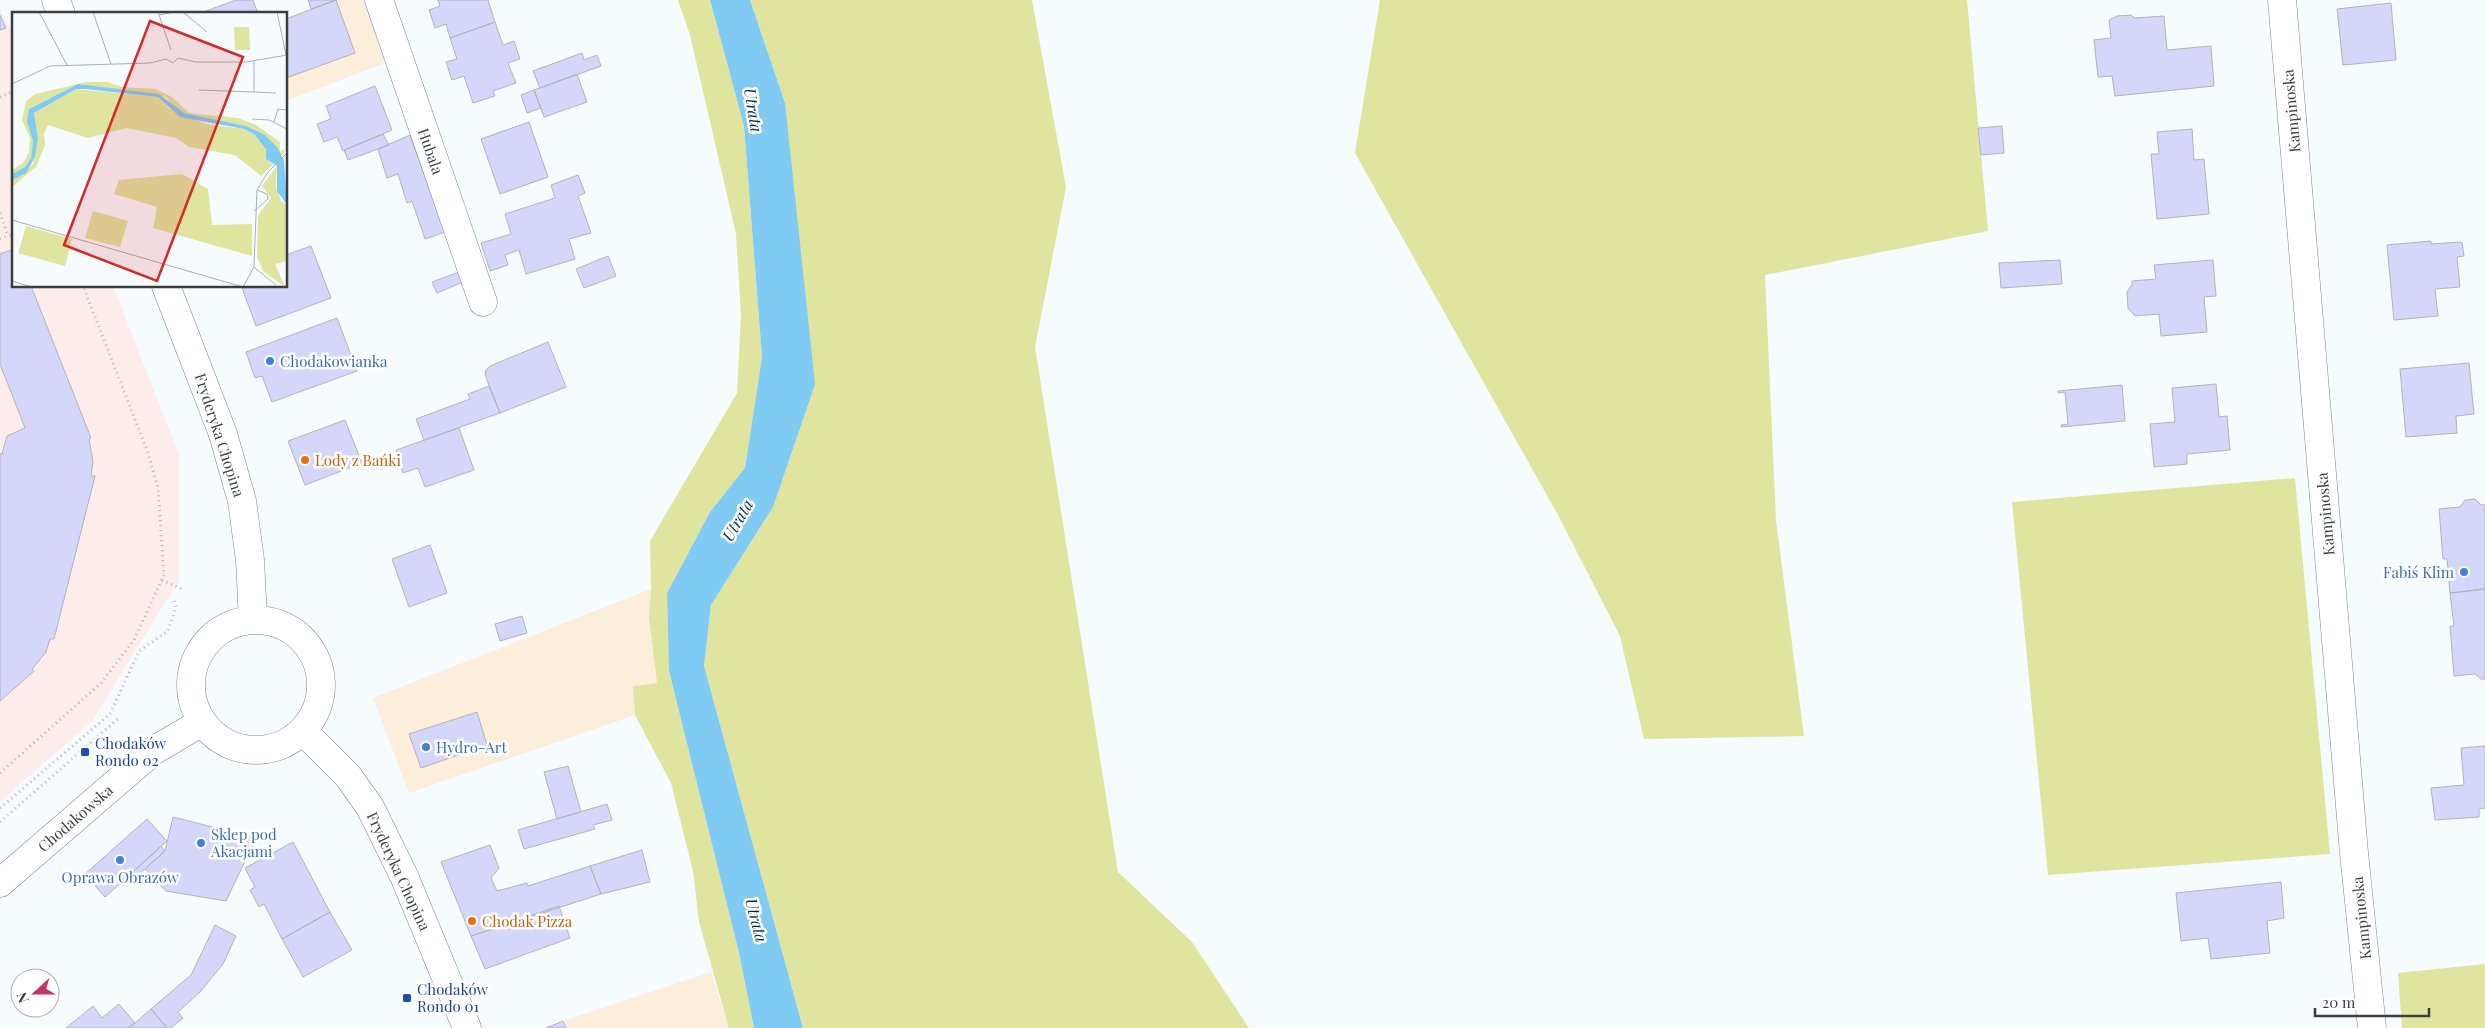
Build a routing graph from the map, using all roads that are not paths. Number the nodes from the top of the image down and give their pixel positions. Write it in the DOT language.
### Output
graph roads {
  1 [pos="56,0"];
  2 [pos="379,0"];
  3 [pos="2282,0"];
  4 [pos="61,12"];
  5 [pos="167,288"];
  6 [pos="483,302"];
  7 [pos="253,620"];
  8 [pos="202,722"];
  9 [pos="303,731"];
  10 [pos="0,883"];
  11 [pos="467,1028"];
  12 [pos="2372,1028"];
  1 -- 4 [label="main road"];
  2 -- 6 [label="main road, Hubala"];
  3 -- 12 [label="main road, Kampinoska"];
  5 -- 7 [label="main road, Fryderyka Chopina"];
  7 -- 8 [label="main road"];
  7 -- 9 [label="main road"];
  8 -- 9 [label="main road"];
  8 -- 10 [label="main road, Chodakowska"];
  9 -- 11 [label="main road, Fryderyka Chopina"];
}
